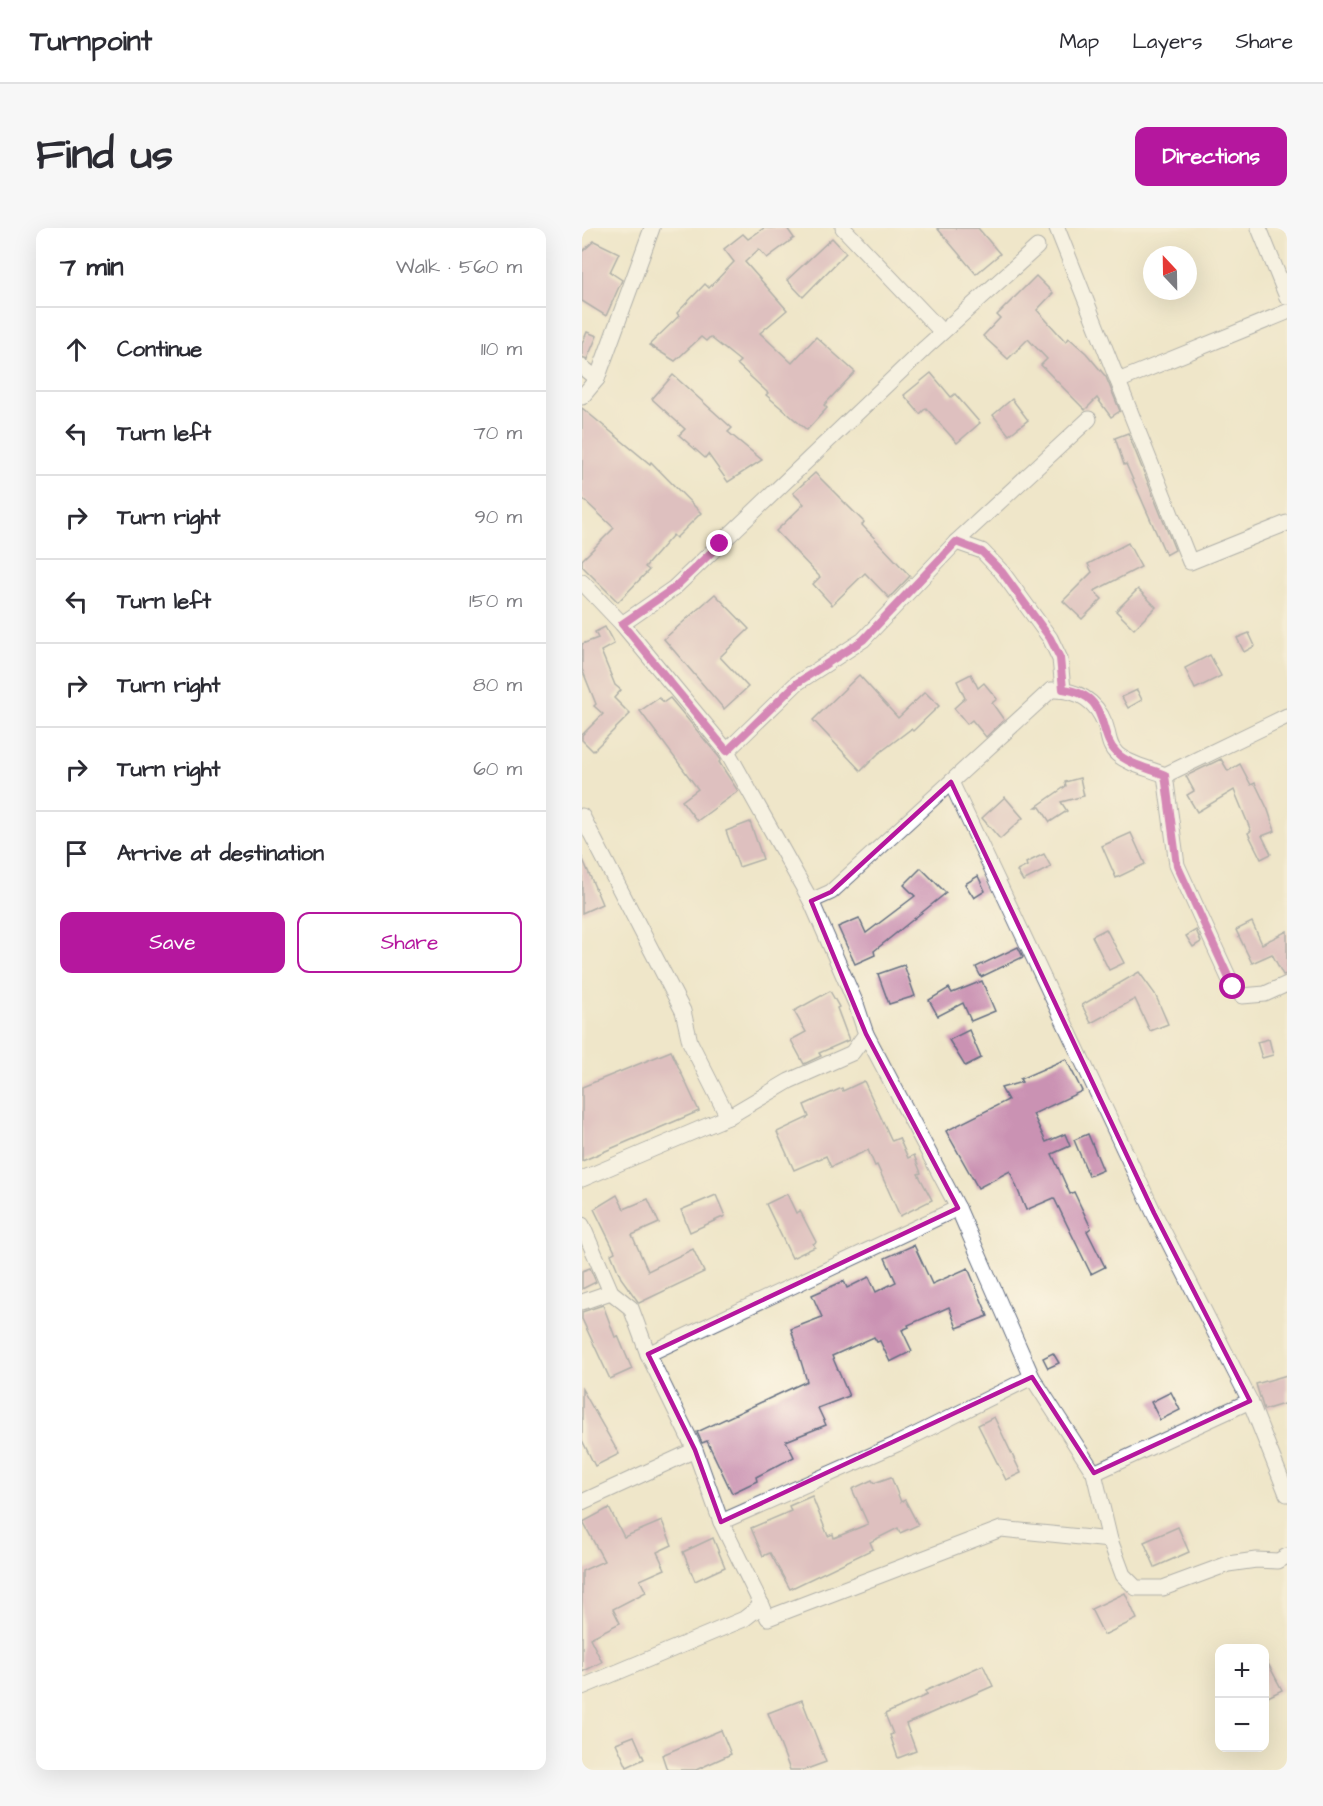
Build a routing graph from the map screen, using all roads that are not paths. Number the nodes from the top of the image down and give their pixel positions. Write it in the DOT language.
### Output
graph roads {
  1 [pos="652,228"];
  2 [pos="843,228"];
  3 [pos="1057,228"];
  4 [pos="1259,228"];
  5 [pos="1037,247"];
  6 [pos="1287,297"];
  7 [pos="1287,312"];
  8 [pos="942,332"];
  9 [pos="582,367"];
  10 [pos="597,379"];
  11 [pos="1118,381"];
  12 [pos="582,397"];
  13 [pos="1089,419"];
  14 [pos="1287,523"];
  15 [pos="956,542"];
  16 [pos="582,582"];
  17 [pos="622,624"];
  18 [pos="1063,689"];
  19 [pos="1287,716"];
  20 [pos="727,751"];
  21 [pos="1165,775"];
  22 [pos="951,782"];
  23 [pos="582,816"];
  24 [pos="811,902"];
  25 [pos="1287,984"];
  26 [pos="866,1034"];
  27 [pos="728,1116"];
  28 [pos="582,1179"];
  29 [pos="958,1208"];
  30 [pos="582,1225"];
  31 [pos="611,1292"];
  32 [pos="582,1302"];
  33 [pos="648,1354"];
  34 [pos="1032,1377"];
  35 [pos="1250,1401"];
  36 [pos="695,1450"];
  37 [pos="1094,1473"];
  38 [pos="1287,1494"];
  39 [pos="582,1502"];
  40 [pos="721,1522"];
  41 [pos="1110,1540"];
  42 [pos="1287,1556"];
  43 [pos="762,1605"];
  44 [pos="582,1687"];
  1 -- 10 [label="street"];
  2 -- 8 [label="street"];
  3 -- 11 [label="street"];
  4 -- 6 [label="street"];
  5 -- 8 [label="street"];
  7 -- 11 [label="street"];
  8 -- 17 [label="street"];
  9 -- 10 [label="street"];
  10 -- 12 [label="street"];
  11 -- 14 [label="street"];
  13 -- 15 [label="street"];
  15 -- 18 [label="street"];
  15 -- 20 [label="street"];
  16 -- 17 [label="street"];
  17 -- 20 [label="street"];
  18 -- 21 [label="street"];
  18 -- 22 [label="street"];
  19 -- 21 [label="street"];
  20 -- 24 [label="street"];
  21 -- 25 [label="street"];
  22 -- 24 [label="street"];
  22 -- 35 [label="street"];
  23 -- 27 [label="street"];
  24 -- 26 [label="street"];
  26 -- 27 [label="street"];
  26 -- 29 [label="street"];
  27 -- 28 [label="street"];
  29 -- 33 [label="street"];
  29 -- 34 [label="street"];
  30 -- 31 [label="street"];
  31 -- 32 [label="street"];
  31 -- 33 [label="street"];
  33 -- 36 [label="street"];
  34 -- 37 [label="street"];
  34 -- 40 [label="street"];
  35 -- 37 [label="street"];
  35 -- 38 [label="street"];
  36 -- 39 [label="street"];
  36 -- 40 [label="street"];
  37 -- 41 [label="street"];
  40 -- 43 [label="street"];
  41 -- 42 [label="street"];
  41 -- 43 [label="street"];
  43 -- 44 [label="street"];
}
